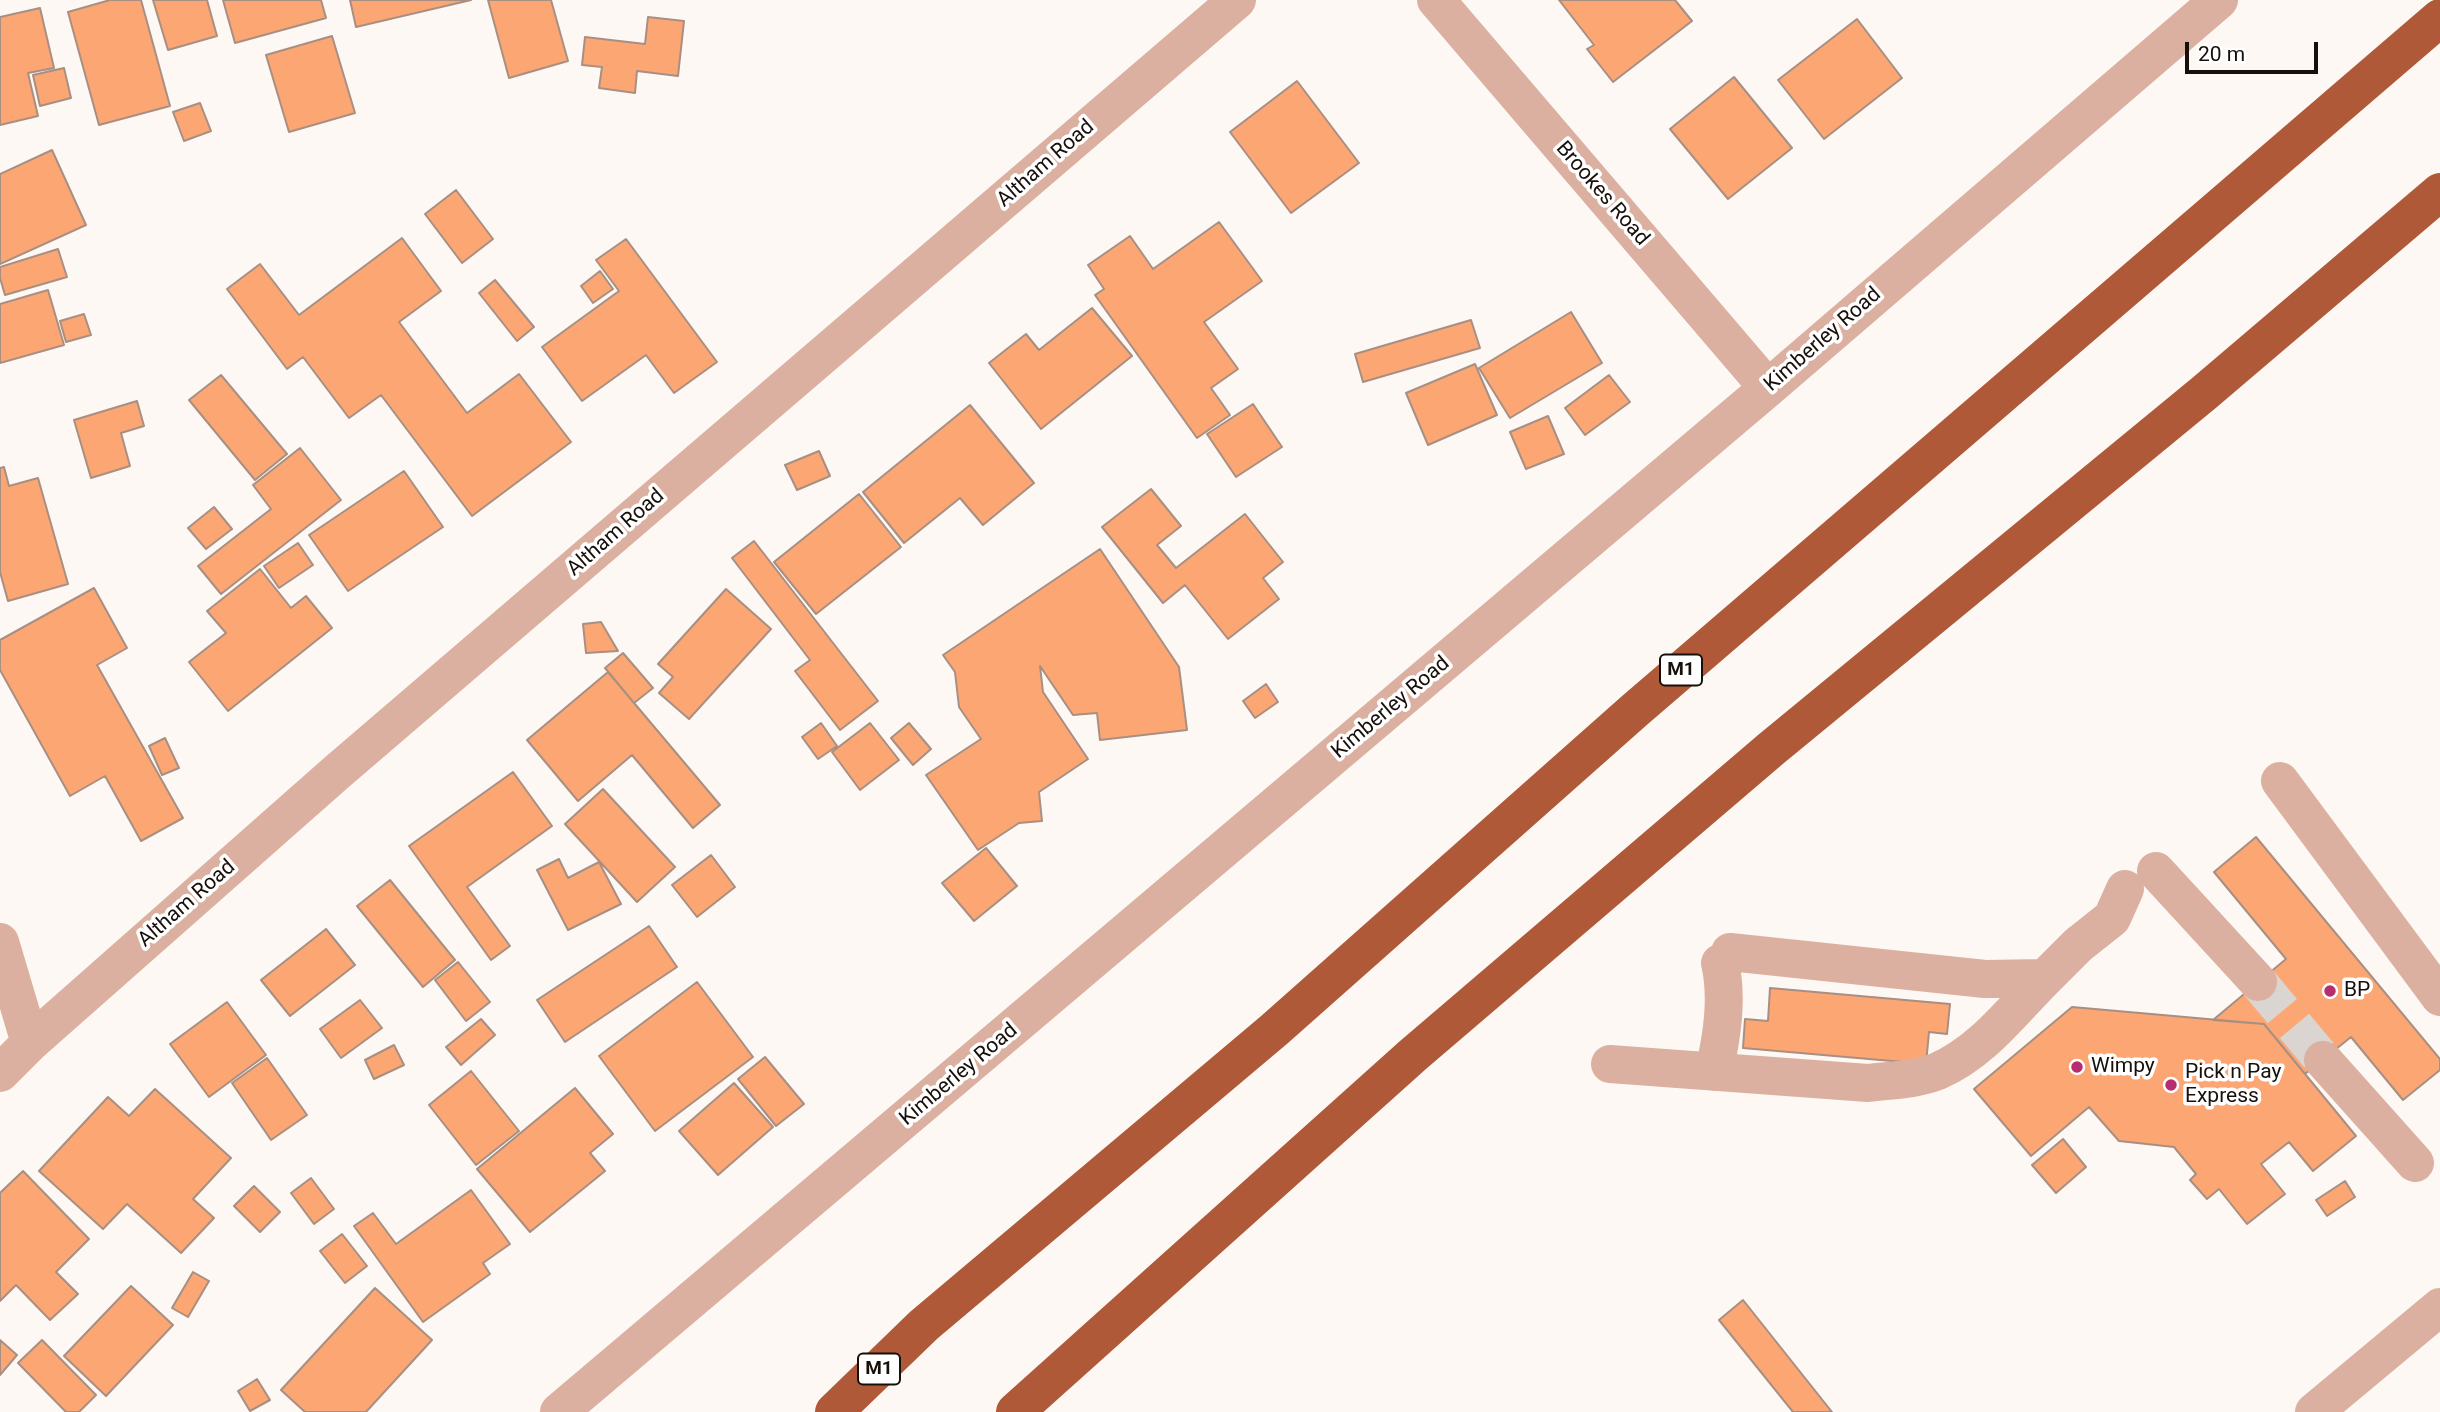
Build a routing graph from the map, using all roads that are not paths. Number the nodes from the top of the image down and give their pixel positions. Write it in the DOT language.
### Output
graph roads {
  1 [pos="1237,0"];
  2 [pos="1436,0"];
  3 [pos="2220,0"];
  4 [pos="2440,18"];
  5 [pos="2440,192"];
  6 [pos="1768,388"];
  7 [pos="2280,781"];
  8 [pos="0,942"];
  9 [pos="2045,978"];
  10 [pos="2258,982"];
  11 [pos="2440,997"];
  12 [pos="30,1043"];
  13 [pos="2323,1060"];
  14 [pos="1610,1064"];
  15 [pos="1714,1072"];
  16 [pos="0,1073"];
  17 [pos="2415,1163"];
  18 [pos="2440,1307"];
  19 [pos="559,1412"];
  20 [pos="834,1412"];
  21 [pos="1016,1412"];
  22 [pos="2314,1412"];
  1 -- 12 [label="street, Altham Road"];
  2 -- 6 [label="street, Brookes Road"];
  3 -- 6 [label="street, Kimberley Road"];
  4 -- 20 [label="highway, M1"];
  5 -- 21 [label="highway"];
  6 -- 19 [label="street, Kimberley Road"];
  7 -- 11 [label="street"];
  8 -- 12 [label="street"];
  9 -- 10 [label="street"];
  9 -- 15 [label="street"];
  9 -- 15 [label="street"];
  12 -- 16 [label="street, Altham Road"];
  13 -- 17 [label="street"];
  14 -- 15 [label="street"];
  18 -- 22 [label="street"];
}
